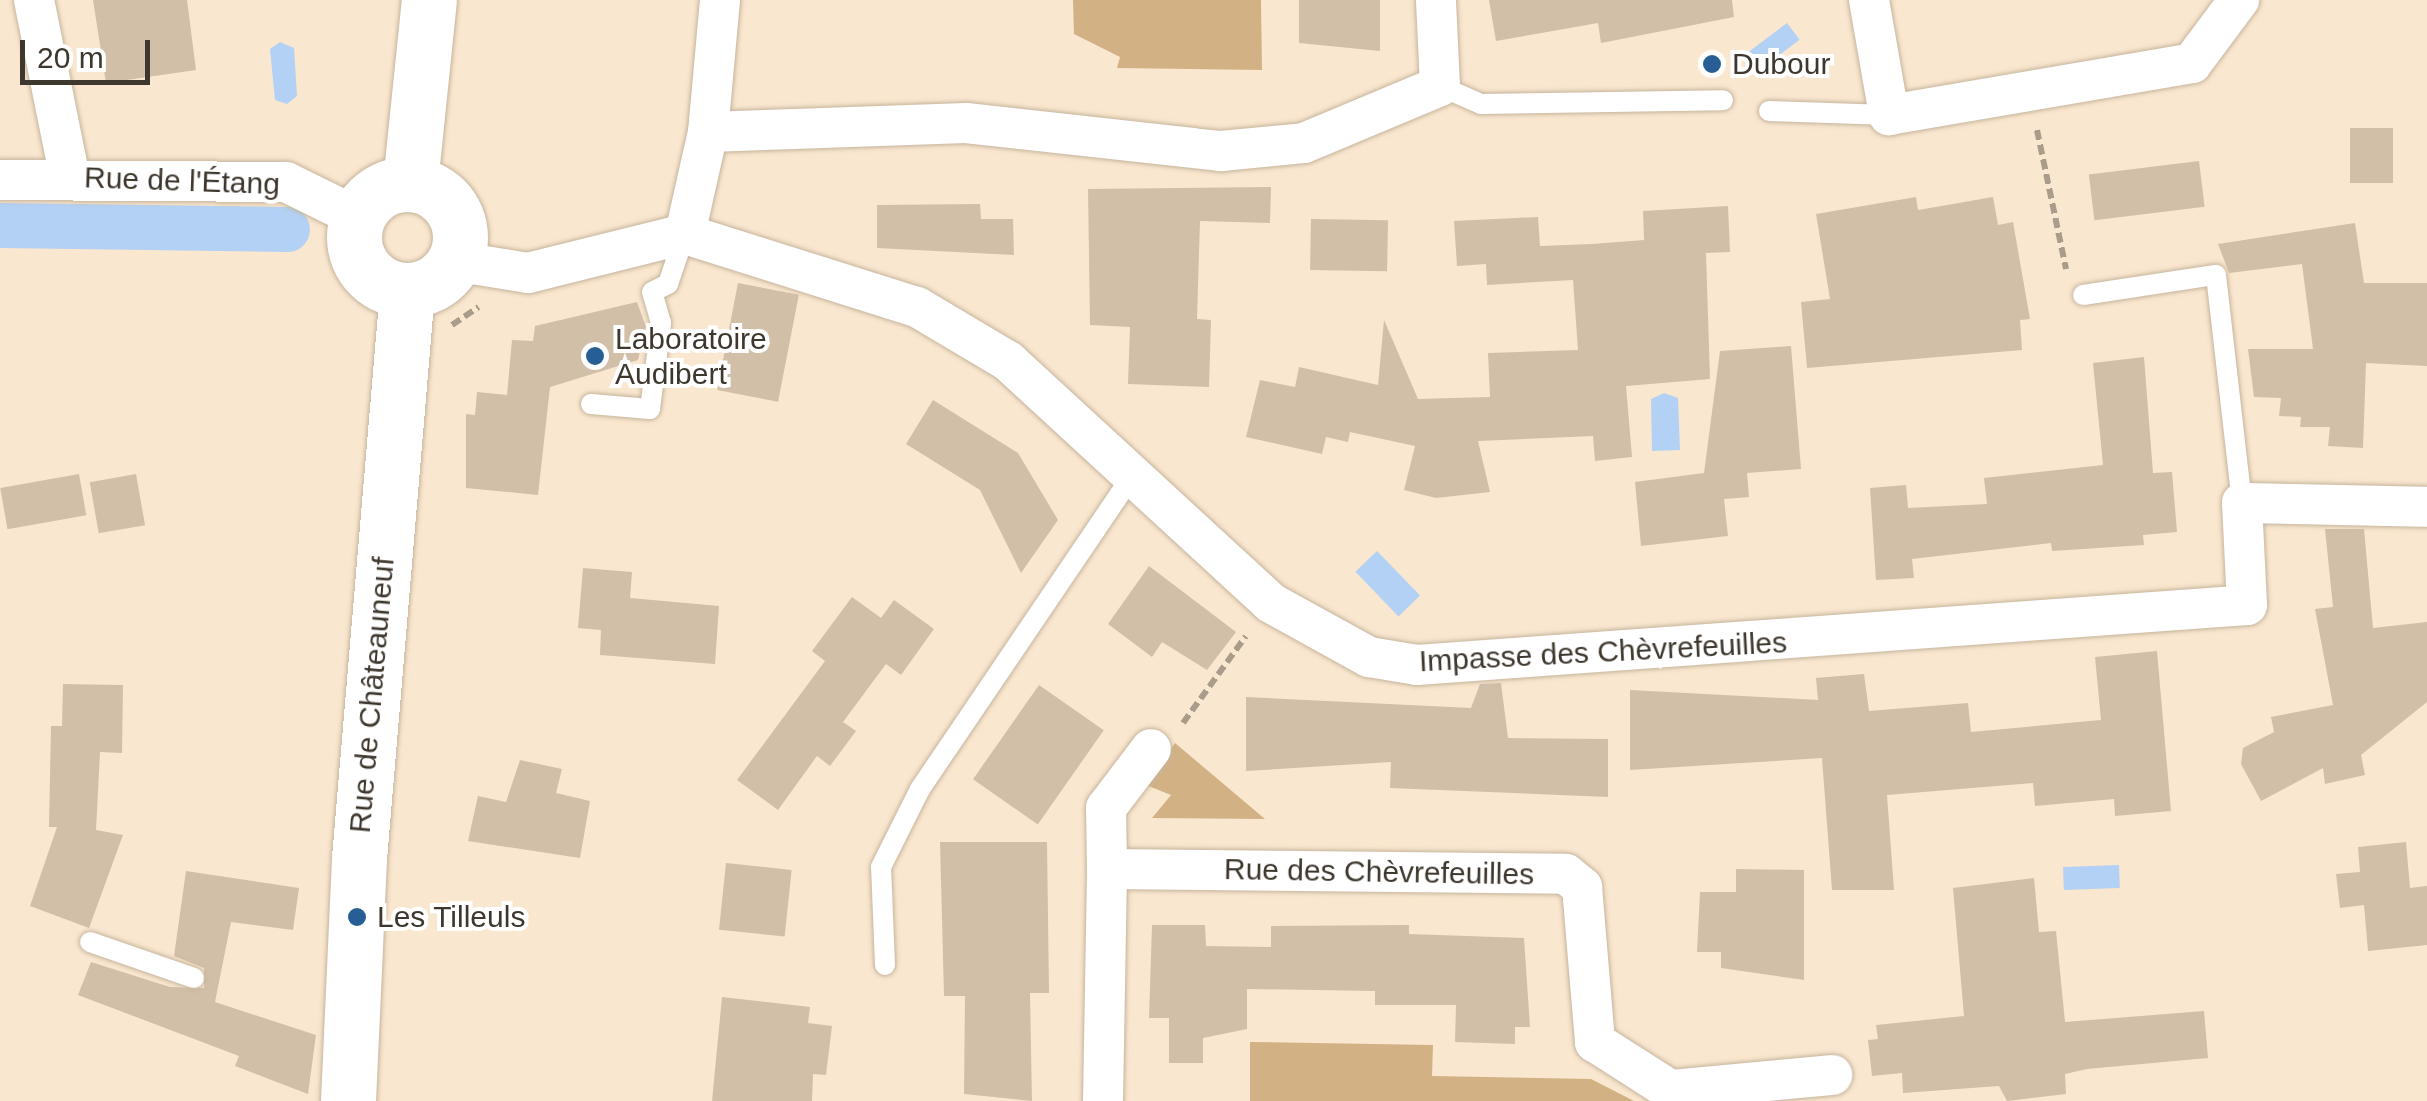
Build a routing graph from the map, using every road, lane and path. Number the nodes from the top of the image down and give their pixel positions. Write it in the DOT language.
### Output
graph roads {
  1 [pos="34,0"];
  2 [pos="428,0"];
  3 [pos="720,0"];
  4 [pos="1436,0"];
  5 [pos="1870,0"];
  6 [pos="2239,0"];
  7 [pos="1440,86"];
  8 [pos="2027,90"];
  9 [pos="1723,100"];
  10 [pos="1768,111"];
  11 [pos="1889,114"];
  12 [pos="708,132"];
  13 [pos="70,178"];
  14 [pos="0,180"];
  15 [pos="410,183"];
  16 [pos="357,217"];
  17 [pos="684,234"];
  18 [pos="454,262"];
  19 [pos="407,290"];
  20 [pos="2082,295"];
  21 [pos="591,404"];
  22 [pos="1130,479"];
  23 [pos="2242,504"];
  24 [pos="2427,507"];
  25 [pos="1271,603"];
  26 [pos="1151,749"];
  27 [pos="1107,869"];
  28 [pos="90,942"];
  29 [pos="885,964"];
  30 [pos="194,978"];
  31 [pos="1832,1075"];
  32 [pos="1670,1096"];
  33 [pos="348,1101"];
  34 [pos="1103,1101"];
  1 -- 13 [label="street"];
  2 -- 15 [label="main road"];
  3 -- 12 [label="street"];
  4 -- 7 [label="street"];
  5 -- 11 [label="street"];
  6 -- 8 [label="street"];
  7 -- 9 [label="lane"];
  7 -- 12 [label="street"];
  8 -- 11 [label="street"];
  8 -- 20 [label="path"];
  10 -- 11 [label="lane"];
  12 -- 17 [label="street"];
  13 -- 14 [label="street, Rue de l'Étang"];
  13 -- 16 [label="street, Rue de l'Étang"];
  15 -- 16 [label="main road"];
  15 -- 18 [label="main road"];
  16 -- 19 [label="main road"];
  17 -- 18 [label="street"];
  17 -- 21 [label="lane"];
  17 -- 22 [label="street, Impasse des Chèvrefeuilles"];
  18 -- 19 [label="main road"];
  19 -- 33 [label="main road, Rue de Châteauneuf"];
  20 -- 23 [label="lane"];
  22 -- 25 [label="street, Impasse des Chèvrefeuilles"];
  22 -- 29 [label="lane"];
  23 -- 24 [label="street"];
  23 -- 25 [label="street, Impasse des Chèvrefeuilles"];
  25 -- 26 [label="path"];
  26 -- 27 [label="street"];
  27 -- 32 [label="street, Rue des Chèvrefeuilles"];
  27 -- 34 [label="street"];
  28 -- 30 [label="lane"];
  31 -- 32 [label="street, Rue des Chèvrefeuilles"];
}
